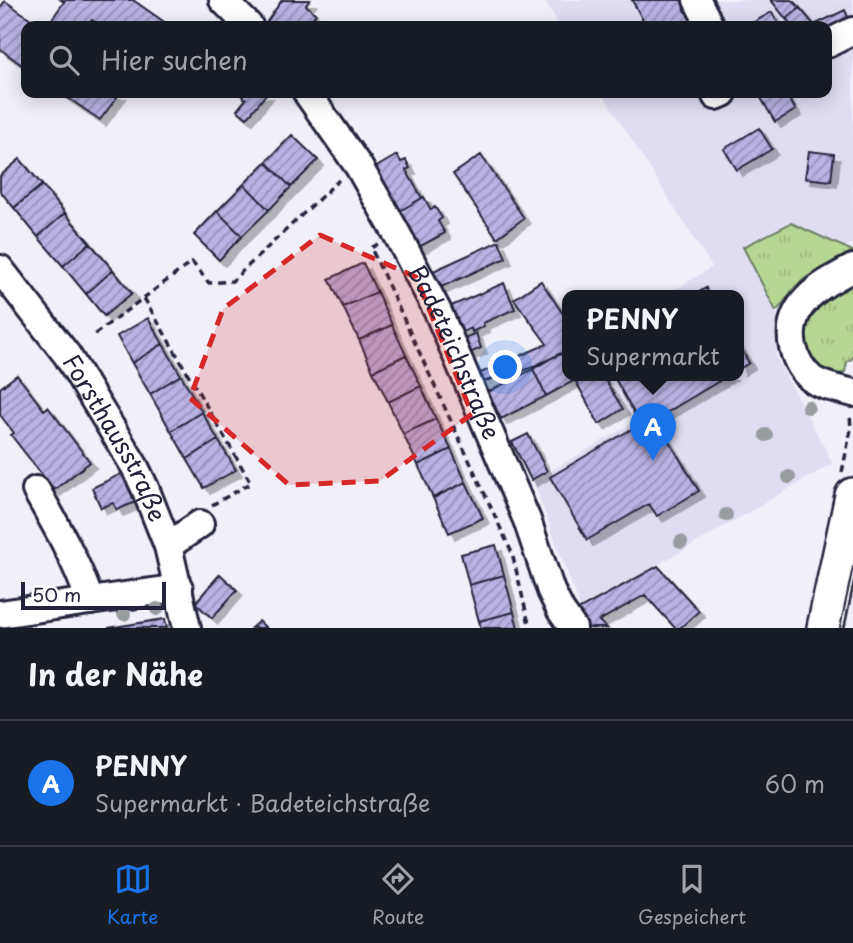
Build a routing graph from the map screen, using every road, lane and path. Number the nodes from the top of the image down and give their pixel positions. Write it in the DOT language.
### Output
graph roads {
  1 [pos="222,0"];
  2 [pos="697,0"];
  3 [pos="244,21"];
  4 [pos="708,21"];
  5 [pos="853,31"];
  6 [pos="832,42"];
  7 [pos="311,98"];
  8 [pos="359,167"];
  9 [pos="397,234"];
  10 [pos="853,268"];
  11 [pos="0,269"];
  12 [pos="144,298"];
  13 [pos="94,334"];
  14 [pos="853,393"];
  15 [pos="36,490"];
  16 [pos="853,496"];
  17 [pos="200,524"];
  18 [pos="168,546"];
  19 [pos="178,588"];
  20 [pos="90,601"];
  21 [pos="0,614"];
  22 [pos="187,628"];
  23 [pos="530,628"];
  24 [pos="573,628"];
  25 [pos="825,628"];
  1 -- 3 [label="street"];
  2 -- 4 [label="street"];
  5 -- 6 [label="street"];
  7 -- 8 [label="street, Badeteichstraße"];
  8 -- 9 [label="street, Badeteichstraße"];
  8 -- 12 [label="path"];
  9 -- 23 [label="path"];
  9 -- 24 [label="street, Badeteichstraße"];
  10 -- 14 [label="street"];
  11 -- 18 [label="street, Forsthausstraße"];
  12 -- 13 [label="path"];
  12 -- 17 [label="path"];
  15 -- 20 [label="street"];
  16 -- 25 [label="main road"];
  17 -- 18 [label="street"];
  18 -- 19 [label="street, Forsthausstraße"];
  19 -- 20 [label="street"];
  19 -- 22 [label="street, Forsthausstraße"];
  20 -- 21 [label="street"];
}
